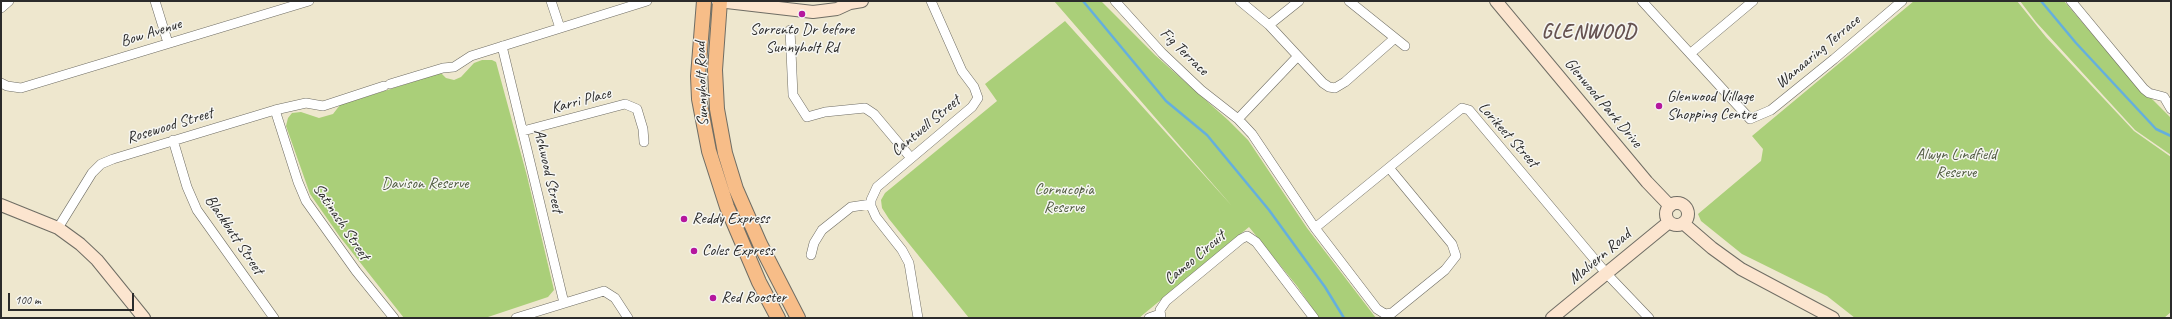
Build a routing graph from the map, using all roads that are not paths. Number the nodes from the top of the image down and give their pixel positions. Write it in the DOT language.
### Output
graph roads {
  1 [pos="9,1"];
  2 [pos="155,1"];
  3 [pos="309,1"];
  4 [pos="551,1"];
  5 [pos="646,1"];
  6 [pos="704,1"];
  7 [pos="719,1"];
  8 [pos="862,1"];
  9 [pos="931,1"];
  10 [pos="1115,1"];
  11 [pos="1240,1"];
  12 [pos="1298,1"];
  13 [pos="1349,1"];
  14 [pos="1496,1"];
  15 [pos="1642,1"];
  16 [pos="1753,1"];
  17 [pos="1902,1"];
  18 [pos="2071,1"];
  19 [pos="846,2"];
  20 [pos="1,8"];
  21 [pos="1269,25"];
  22 [pos="560,28"];
  23 [pos="790,30"];
  24 [pos="1395,38"];
  25 [pos="168,43"];
  26 [pos="502,46"];
  27 [pos="1405,46"];
  28 [pos="1691,54"];
  29 [pos="1298,57"];
  30 [pos="1,83"];
  31 [pos="2168,94"];
  32 [pos="2171,109"];
  33 [pos="275,110"];
  34 [pos="1238,119"];
  35 [pos="523,131"];
  36 [pos="173,140"];
  37 [pos="644,142"];
  38 [pos="911,158"];
  39 [pos="1390,169"];
  40 [pos="871,204"];
  41 [pos="1,205"];
  42 [pos="1670,206"];
  43 [pos="1668,222"];
  44 [pos="1683,223"];
  45 [pos="58,228"];
  46 [pos="1315,228"];
  47 [pos="811,255"];
  48 [pos="1606,273"];
  49 [pos="564,303"];
  50 [pos="1160,316"];
  51 [pos="144,318"];
  52 [pos="274,318"];
  53 [pos="394,318"];
  54 [pos="516,318"];
  55 [pos="628,318"];
  56 [pos="778,318"];
  57 [pos="798,318"];
  58 [pos="918,318"];
  59 [pos="1149,318"];
  60 [pos="1314,318"];
  61 [pos="1552,318"];
  62 [pos="1649,318"];
  63 [pos="1833,318"];
  1 -- 20 [label="street"];
  2 -- 25 [label="street"];
  3 -- 25 [label="street, Bow Avenue"];
  4 -- 22 [label="street"];
  5 -- 22 [label="street"];
  6 -- 56 [label="main road, Sunnyholt Road"];
  7 -- 19 [label="street"];
  7 -- 57 [label="main road, Sunnyholt Road"];
  8 -- 19 [label="street"];
  9 -- 38 [label="street, Cantwell Street"];
  10 -- 34 [label="street, Fig Terrace"];
  11 -- 21 [label="street"];
  12 -- 21 [label="street"];
  13 -- 24 [label="street"];
  14 -- 42 [label="street, Glenwood Park Drive"];
  15 -- 28 [label="street"];
  16 -- 28 [label="street"];
  17 -- 28 [label="street, Wanaaring Terrace"];
  18 -- 31 [label="street"];
  21 -- 29 [label="street"];
  22 -- 26 [label="street"];
  23 -- 38 [label="street"];
  24 -- 27 [label="street"];
  24 -- 29 [label="street"];
  25 -- 30 [label="street, Bow Avenue"];
  26 -- 33 [label="street, Rosewood Street"];
  26 -- 35 [label="street, Ashwood Street"];
  29 -- 34 [label="street"];
  31 -- 32 [label="street"];
  33 -- 36 [label="street, Rosewood Street"];
  33 -- 53 [label="street, Satinash Street"];
  34 -- 46 [label="street, Fig Terrace"];
  35 -- 37 [label="street, Karri Place"];
  35 -- 49 [label="street, Ashwood Street"];
  36 -- 45 [label="street, Rosewood Street"];
  36 -- 52 [label="street, Blackbutt Street"];
  38 -- 40 [label="street, Cantwell Street"];
  39 -- 46 [label="street, Lorikeet Street"];
  39 -- 46 [label="street, Fig Terrace"];
  39 -- 48 [label="street, Lorikeet Street"];
  40 -- 47 [label="street"];
  40 -- 58 [label="street"];
  41 -- 45 [label="street"];
  42 -- 43 [label="street"];
  42 -- 44 [label="street"];
  43 -- 44 [label="street"];
  43 -- 48 [label="street, Malvern Road"];
  44 -- 63 [label="street"];
  45 -- 51 [label="street"];
  48 -- 61 [label="street, Malvern Road"];
  48 -- 62 [label="street"];
  49 -- 54 [label="street"];
  49 -- 55 [label="street"];
  50 -- 59 [label="street"];
  50 -- 60 [label="street, Cameo Circuit"];
}
